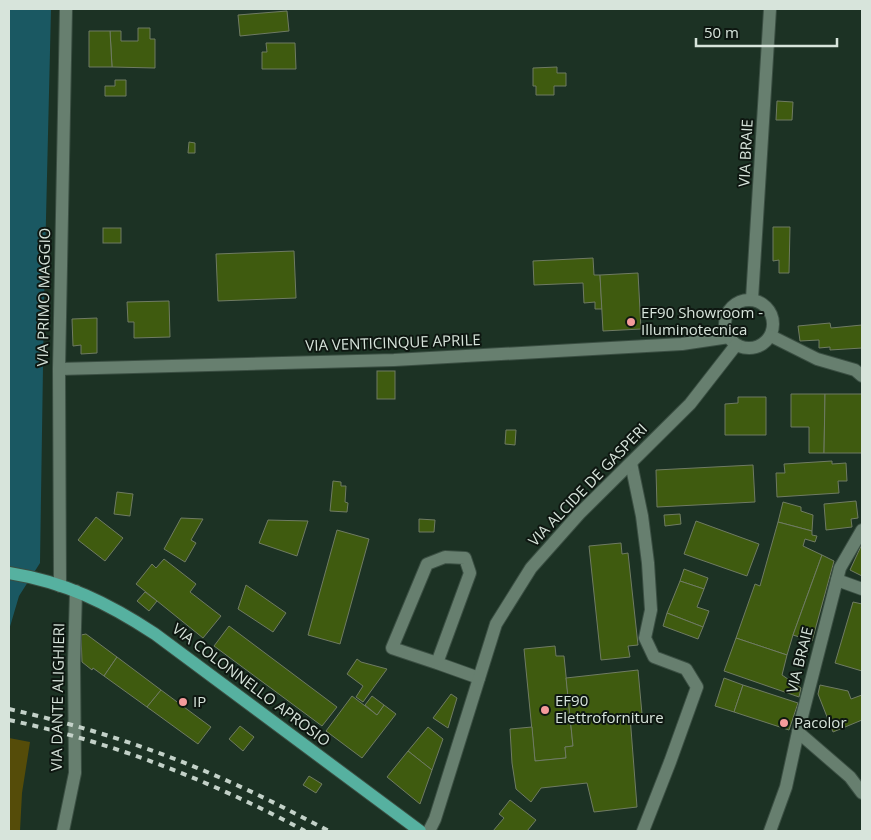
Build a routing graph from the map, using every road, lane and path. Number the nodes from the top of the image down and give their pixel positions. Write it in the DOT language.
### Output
graph roads {
  1 [pos="66,9"];
  2 [pos="770,9"];
  3 [pos="752,299"];
  4 [pos="771,336"];
  5 [pos="732,341"];
  6 [pos="59,369"];
  7 [pos="862,376"];
  8 [pos="631,462"];
  9 [pos="862,530"];
  10 [pos="9,573"];
  11 [pos="837,580"];
  12 [pos="56,585"];
  13 [pos="862,589"];
  14 [pos="76,591"];
  15 [pos="437,663"];
  16 [pos="479,678"];
  17 [pos="798,732"];
  18 [pos="862,793"];
  19 [pos="63,831"];
  20 [pos="420,831"];
  21 [pos="429,831"];
  22 [pos="643,831"];
  23 [pos="770,831"];
  1 -- 6 [label="street, VIA PRIMO MAGGIO"];
  2 -- 3 [label="street, VIA BRAIE"];
  3 -- 4 [label="street"];
  3 -- 5 [label="street"];
  4 -- 5 [label="street"];
  4 -- 7 [label="street"];
  5 -- 6 [label="street, VIA VENTICINQUE APRILE"];
  5 -- 8 [label="street, VIA ALCIDE DE GASPERI"];
  6 -- 12 [label="street, VIA PRIMO MAGGIO"];
  8 -- 16 [label="street, VIA ALCIDE DE GASPERI"];
  8 -- 22 [label="street"];
  9 -- 11 [label="street, VIA BRAIE"];
  10 -- 12 [label="main road, VIA COLONNELLO APROSIO"];
  11 -- 13 [label="street"];
  11 -- 17 [label="street, VIA BRAIE"];
  12 -- 14 [label="main road, VIA COLONNELLO APROSIO"];
  14 -- 19 [label="street, VIA DANTE ALIGHIERI"];
  14 -- 20 [label="main road, VIA COLONNELLO APROSIO"];
  15 -- 15 [label="street"];
  15 -- 16 [label="street"];
  16 -- 21 [label="street, VIA ALCIDE DE GASPERI"];
  17 -- 18 [label="street"];
  17 -- 23 [label="street, VIA BRAIE"];
}
